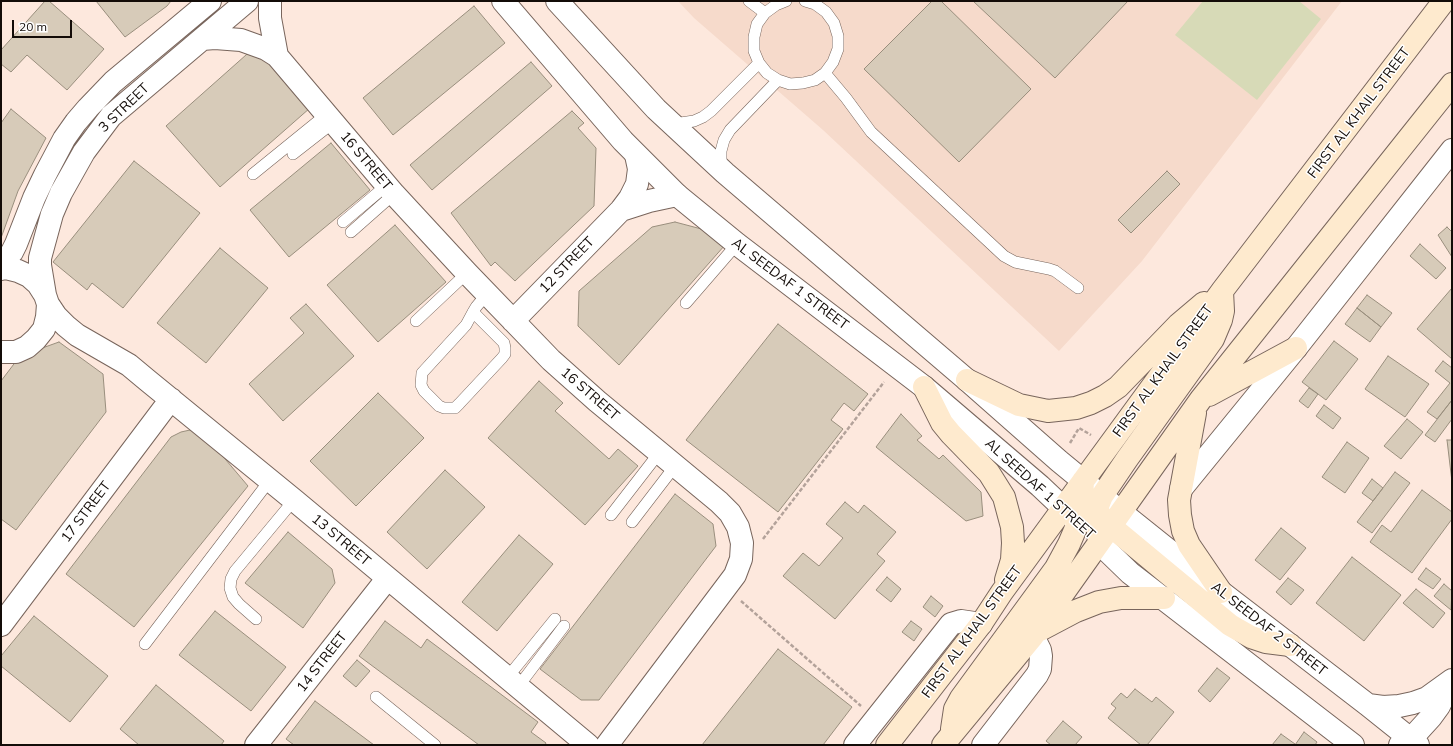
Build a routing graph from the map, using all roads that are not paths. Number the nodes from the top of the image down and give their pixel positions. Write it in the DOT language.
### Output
graph roads {
  1 [pos="210,1"];
  2 [pos="247,1"];
  3 [pos="270,1"];
  4 [pos="503,1"];
  5 [pos="557,1"];
  6 [pos="749,1"];
  7 [pos="786,1"];
  8 [pos="805,1"];
  9 [pos="1444,1"];
  10 [pos="190,10"];
  11 [pos="765,12"];
  12 [pos="202,39"];
  13 [pos="277,56"];
  14 [pos="759,64"];
  15 [pos="825,73"];
  16 [pos="778,80"];
  17 [pos="1452,84"];
  18 [pos="330,118"];
  19 [pos="674,124"];
  20 [pos="1452,150"];
  21 [pos="293,154"];
  22 [pos="636,155"];
  23 [pos="725,173"];
  24 [pos="253,174"];
  25 [pos="391,190"];
  26 [pos="677,195"];
  27 [pos="621,210"];
  28 [pos="343,222"];
  29 [pos="351,232"];
  30 [pos="737,244"];
  31 [pos="1,264"];
  32 [pos="1,269"];
  33 [pos="466,273"];
  34 [pos="1078,288"];
  35 [pos="1222,292"];
  36 [pos="486,294"];
  37 [pos="46,299"];
  38 [pos="686,303"];
  39 [pos="473,312"];
  40 [pos="416,321"];
  41 [pos="513,321"];
  42 [pos="36,340"];
  43 [pos="89,342"];
  44 [pos="1296,348"];
  45 [pos="1,352"];
  46 [pos="967,380"];
  47 [pos="924,387"];
  48 [pos="171,399"];
  49 [pos="1199,402"];
  50 [pos="667,459"];
  51 [pos="270,480"];
  52 [pos="1083,481"];
  53 [pos="1182,489"];
  54 [pos="294,500"];
  55 [pos="611,515"];
  56 [pos="1094,515"];
  57 [pos="632,522"];
  58 [pos="387,579"];
  59 [pos="1002,592"];
  60 [pos="1221,592"];
  61 [pos="1164,598"];
  62 [pos="256,619"];
  63 [pos="560,622"];
  64 [pos="981,624"];
  65 [pos="1,625"];
  66 [pos="1034,634"];
  67 [pos="145,644"];
  68 [pos="1290,645"];
  69 [pos="1452,680"];
  70 [pos="512,682"];
  71 [pos="376,697"];
  72 [pos="1368,705"];
  73 [pos="1327,724"];
  74 [pos="947,740"];
  75 [pos="1410,743"];
  76 [pos="256,745"];
  77 [pos="435,745"];
  78 [pos="588,745"];
  79 [pos="607,745"];
  80 [pos="855,745"];
  81 [pos="887,745"];
  82 [pos="983,745"];
  83 [pos="1353,745"];
  84 [pos="1370,745"];
  1 -- 10 [label="street, 3 STREET"];
  2 -- 12 [label="street, 3 STREET"];
  3 -- 13 [label="street"];
  4 -- 22 [label="street, AL SEEDAF 1 STREET"];
  5 -- 19 [label="street"];
  6 -- 11 [label="lane"];
  7 -- 11 [label="lane"];
  8 -- 15 [label="lane"];
  9 -- 35 [label="main road, FIRST AL KHAIL STREET"];
  10 -- 31 [label="street, 3 STREET"];
  11 -- 14 [label="lane"];
  12 -- 13 [label="street, 16 STREET"];
  12 -- 37 [label="street, 3 STREET"];
  13 -- 18 [label="street, 16 STREET"];
  14 -- 16 [label="lane"];
  14 -- 19 [label="lane"];
  15 -- 16 [label="lane"];
  15 -- 34 [label="lane"];
  16 -- 23 [label="lane"];
  17 -- 49 [label="main road, FIRST AL KHAIL STREET"];
  18 -- 21 [label="lane"];
  18 -- 24 [label="lane"];
  18 -- 25 [label="street, 16 STREET"];
  19 -- 23 [label="street"];
  20 -- 44 [label="street"];
  22 -- 26 [label="street, AL SEEDAF 1 STREET"];
  22 -- 27 [label="street, 12 STREET"];
  23 -- 46 [label="street"];
  25 -- 28 [label="lane"];
  25 -- 29 [label="lane"];
  25 -- 33 [label="street, 16 STREET"];
  26 -- 27 [label="street, 12 STREET"];
  26 -- 30 [label="street, AL SEEDAF 1 STREET"];
  27 -- 41 [label="street, 12 STREET"];
  30 -- 38 [label="lane"];
  30 -- 47 [label="street, AL SEEDAF 1 STREET"];
  32 -- 37 [label="street, 13 STREET"];
  33 -- 36 [label="street, 16 STREET"];
  33 -- 40 [label="lane"];
  35 -- 46 [label="main road"];
  35 -- 52 [label="main road, FIRST AL KHAIL STREET"];
  35 -- 56 [label="main road"];
  36 -- 39 [label="lane"];
  36 -- 41 [label="street, 16 STREET"];
  37 -- 42 [label="street"];
  37 -- 43 [label="street, 13 STREET"];
  39 -- 39 [label="lane"];
  41 -- 50 [label="street, 16 STREET"];
  42 -- 43 [label="street, 13 STREET"];
  42 -- 45 [label="street"];
  43 -- 48 [label="street, 13 STREET"];
  44 -- 49 [label="main road"];
  44 -- 53 [label="street"];
  46 -- 52 [label="street"];
  47 -- 56 [label="street, AL SEEDAF 1 STREET"];
  47 -- 59 [label="main road"];
  48 -- 51 [label="street, 13 STREET"];
  48 -- 65 [label="street, 17 STREET"];
  49 -- 53 [label="main road"];
  49 -- 56 [label="main road, FIRST AL KHAIL STREET"];
  50 -- 55 [label="lane"];
  50 -- 57 [label="lane"];
  50 -- 79 [label="street, 16 STREET"];
  51 -- 54 [label="street, 13 STREET"];
  51 -- 67 [label="lane"];
  52 -- 56 [label="main road, FIRST AL KHAIL STREET"];
  52 -- 56 [label="street"];
  53 -- 60 [label="main road"];
  54 -- 58 [label="street, 13 STREET"];
  54 -- 62 [label="lane"];
  56 -- 59 [label="main road, FIRST AL KHAIL STREET"];
  56 -- 60 [label="street, AL SEEDAF 2 STREET"];
  56 -- 61 [label="street"];
  56 -- 66 [label="main road, FIRST AL KHAIL STREET"];
  56 -- 68 [label="main road"];
  56 -- 74 [label="main road"];
  58 -- 70 [label="street, 13 STREET"];
  58 -- 76 [label="street, 14 STREET"];
  59 -- 64 [label="main road, FIRST AL KHAIL STREET"];
  60 -- 68 [label="street, AL SEEDAF 2 STREET"];
  61 -- 66 [label="main road"];
  61 -- 73 [label="street"];
  63 -- 70 [label="lane"];
  64 -- 80 [label="street"];
  64 -- 81 [label="main road, FIRST AL KHAIL STREET"];
  66 -- 74 [label="main road, FIRST AL KHAIL STREET"];
  66 -- 82 [label="street"];
  68 -- 72 [label="street, AL SEEDAF 2 STREET"];
  69 -- 72 [label="street"];
  69 -- 75 [label="street"];
  70 -- 78 [label="street, 13 STREET"];
  71 -- 77 [label="lane"];
  72 -- 75 [label="street, AL SEEDAF 2 STREET"];
  73 -- 83 [label="street"];
  73 -- 84 [label="street"];
}
